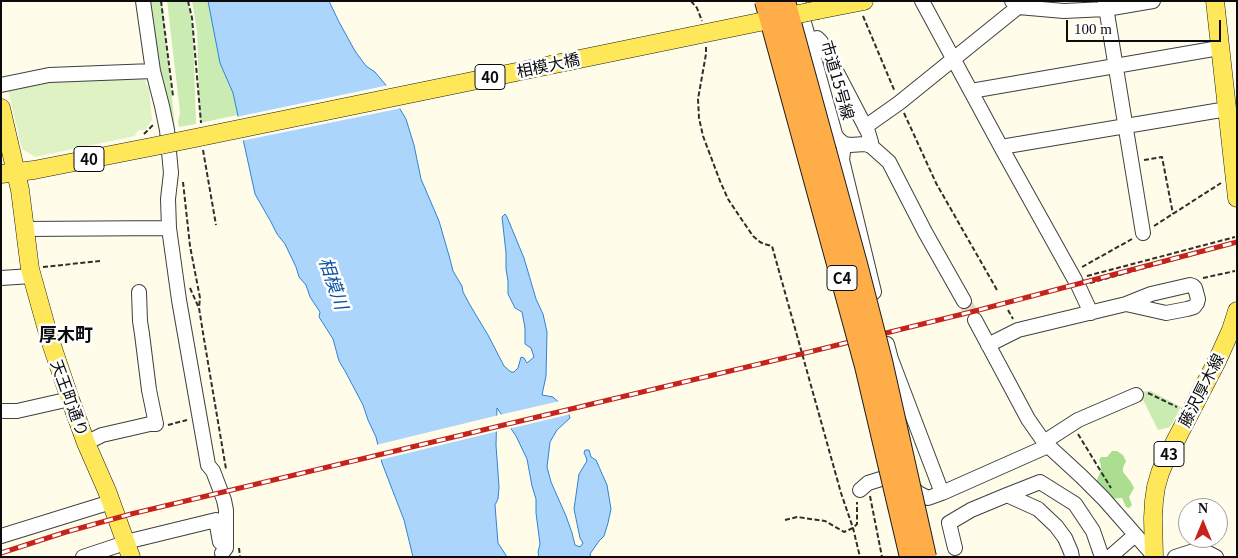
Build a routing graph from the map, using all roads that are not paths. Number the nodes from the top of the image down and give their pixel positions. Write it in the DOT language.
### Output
graph roads {
  1 [pos="143,1"];
  2 [pos="766,1"];
  3 [pos="922,1"];
  4 [pos="1153,1"];
  5 [pos="1215,1"];
  6 [pos="794,2"];
  7 [pos="1015,4"];
  8 [pos="1106,5"];
  9 [pos="862,6"];
  10 [pos="817,38"];
  11 [pos="1220,48"];
  12 [pos="953,59"];
  13 [pos="1116,67"];
  14 [pos="153,71"];
  15 [pos="1,85"];
  16 [pos="971,92"];
  17 [pos="1,108"];
  18 [pos="1227,109"];
  19 [pos="865,127"];
  20 [pos="1126,127"];
  21 [pos="844,144"];
  22 [pos="871,146"];
  23 [pos="1001,147"];
  24 [pos="9,174"];
  25 [pos="1237,198"];
  26 [pos="169,228"];
  27 [pos="24,229"];
  28 [pos="1143,233"];
  29 [pos="37,272"];
  30 [pos="1,278"];
  31 [pos="1173,289"];
  32 [pos="139,292"];
  33 [pos="1151,294"];
  34 [pos="964,301"];
  35 [pos="1126,304"];
  36 [pos="1152,310"];
  37 [pos="1179,310"];
  38 [pos="1092,313"];
  39 [pos="1235,318"];
  40 [pos="975,320"];
  41 [pos="988,345"];
  42 [pos="865,366"];
  43 [pos="1136,395"];
  44 [pos="70,399"];
  45 [pos="1,411"];
  46 [pos="86,443"];
  47 [pos="1046,444"];
  48 [pos="904,457"];
  49 [pos="864,487"];
  50 [pos="942,493"];
  51 [pos="1007,495"];
  52 [pos="111,502"];
  53 [pos="1135,535"];
  54 [pos="1,536"];
  55 [pos="955,548"];
  56 [pos="129,550"];
  57 [pos="223,555"];
  58 [pos="1154,556"];
  59 [pos="84,557"];
  60 [pos="903,557"];
  61 [pos="910,557"];
  62 [pos="926,557"];
  63 [pos="932,557"];
  64 [pos="1072,557"];
  65 [pos="1102,557"];
  66 [pos="1110,557"];
  67 [pos="1176,557"];
  68 [pos="1216,557"];
  1 -- 14 [label="street"];
  2 -- 42 [label="highway, C4, bridge"];
  3 -- 12 [label="street"];
  4 -- 8 [label="street"];
  5 -- 11 [label="main road"];
  6 -- 21 [label="street, 市道15号線"];
  6 -- 48 [label="highway, C4, bridge"];
  7 -- 8 [label="street"];
  7 -- 12 [label="street"];
  8 -- 13 [label="street"];
  9 -- 24 [label="main road, 相模大橋 / 40, bridge"];
  10 -- 19 [label="street"];
  11 -- 13 [label="street"];
  11 -- 18 [label="main road"];
  12 -- 16 [label="street"];
  12 -- 19 [label="street"];
  13 -- 16 [label="street"];
  13 -- 20 [label="street"];
  14 -- 15 [label="street"];
  14 -- 26 [label="street"];
  16 -- 23 [label="street"];
  17 -- 24 [label="main road, 天王町通り"];
  18 -- 20 [label="street"];
  18 -- 25 [label="main road"];
  19 -- 22 [label="street"];
  20 -- 23 [label="street"];
  20 -- 28 [label="street"];
  21 -- 22 [label="street, 市道15号線"];
  21 -- 50 [label="street"];
  22 -- 34 [label="street"];
  23 -- 38 [label="street"];
  24 -- 27 [label="main road, 天王町通り"];
  26 -- 27 [label="street"];
  26 -- 57 [label="street"];
  27 -- 29 [label="main road, 天王町通り"];
  29 -- 30 [label="street"];
  29 -- 44 [label="main road, 天王町通り"];
  31 -- 33 [label="street"];
  31 -- 37 [label="street"];
  31 -- 37 [label="street"];
  32 -- 46 [label="street"];
  33 -- 35 [label="street"];
  33 -- 36 [label="street"];
  35 -- 36 [label="street"];
  35 -- 38 [label="street"];
  36 -- 37 [label="street"];
  38 -- 41 [label="street"];
  39 -- 58 [label="main road, 藤沢厚木線 / 43"];
  40 -- 41 [label="street"];
  41 -- 47 [label="street"];
  42 -- 60 [label="highway, bridge"];
  42 -- 61 [label="highway, C4, bridge"];
  43 -- 47 [label="street"];
  44 -- 45 [label="street"];
  44 -- 46 [label="main road, 天王町通り"];
  46 -- 52 [label="main road, 天王町通り"];
  47 -- 50 [label="street"];
  47 -- 53 [label="street"];
  48 -- 62 [label="highway, C4, bridge"];
  48 -- 63 [label="highway, bridge"];
  49 -- 50 [label="street"];
  51 -- 55 [label="street"];
  51 -- 64 [label="street"];
  51 -- 65 [label="street"];
  52 -- 54 [label="street"];
  52 -- 56 [label="main road, 天王町通り"];
  53 -- 58 [label="street"];
  53 -- 66 [label="street"];
  56 -- 57 [label="street"];
  56 -- 59 [label="street"];
  67 -- 68 [label="street"];
}
